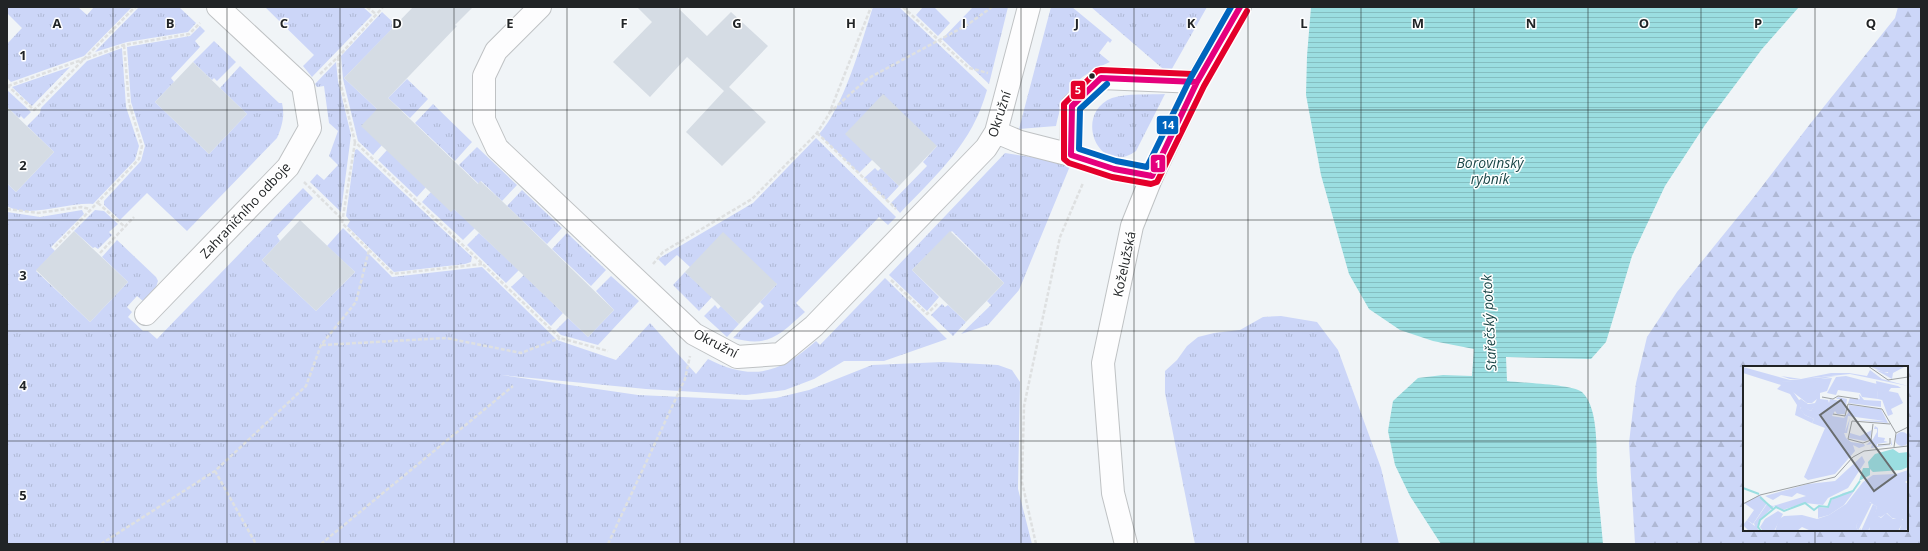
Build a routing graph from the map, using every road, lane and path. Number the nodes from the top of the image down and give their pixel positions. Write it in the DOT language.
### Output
graph roads {
  1 [pos="136,7"];
  2 [pos="218,7"];
  3 [pos="367,7"];
  4 [pos="383,7"];
  5 [pos="540,7"];
  6 [pos="871,7"];
  7 [pos="904,7"];
  8 [pos="992,7"];
  9 [pos="1029,7"];
  10 [pos="1240,7"];
  11 [pos="376,14"];
  12 [pos="200,23"];
  13 [pos="938,39"];
  14 [pos="124,45"];
  15 [pos="338,57"];
  16 [pos="84,60"];
  17 [pos="1010,78"];
  18 [pos="1197,82"];
  19 [pos="8,86"];
  20 [pos="303,86"];
  21 [pos="828,114"];
  22 [pos="996,132"];
  23 [pos="817,133"];
  24 [pos="355,142"];
  25 [pos="1071,155"];
  26 [pos="1092,162"];
  27 [pos="288,167"];
  28 [pos="1152,176"];
  29 [pos="98,203"];
  30 [pos="7,209"];
  31 [pos="91,209"];
  32 [pos="134,217"];
  33 [pos="342,219"];
  34 [pos="912,225"];
  35 [pos="124,227"];
  36 [pos="55,247"];
  37 [pos="369,250"];
  38 [pos="100,252"];
  39 [pos="482,264"];
  40 [pos="874,264"];
  41 [pos="638,282"];
  42 [pos="938,303"];
  43 [pos="146,314"];
  44 [pos="694,334"];
  45 [pos="560,338"];
  46 [pos="321,345"];
  47 [pos="608,351"];
  48 [pos="513,386"];
  49 [pos="215,471"];
  50 [pos="101,544"];
  51 [pos="256,544"];
  52 [pos="321,544"];
  53 [pos="608,544"];
  54 [pos="1036,544"];
  55 [pos="1126,544"];
  1 -- 16 [label="path"];
  2 -- 20 [label="street"];
  3 -- 11 [label="path"];
  4 -- 11 [label="path"];
  5 -- 41 [label="street, Okružní"];
  6 -- 21 [label="path"];
  7 -- 13 [label="path"];
  8 -- 13 [label="path"];
  9 -- 17 [label="street, Okružní"];
  10 -- 18 [label="street, Koželužská"];
  11 -- 15 [label="path"];
  12 -- 14 [label="path"];
  13 -- 17 [label="path"];
  13 -- 21 [label="path"];
  14 -- 16 [label="path"];
  14 -- 29 [label="path"];
  15 -- 20 [label="path"];
  15 -- 24 [label="path"];
  16 -- 19 [label="path"];
  16 -- 19 [label="path"];
  17 -- 22 [label="street, Okružní"];
  18 -- 25 [label="street"];
  18 -- 28 [label="street, Koželužská"];
  20 -- 27 [label="street, Zahraničního odboje"];
  21 -- 23 [label="path"];
  22 -- 25 [label="street"];
  22 -- 34 [label="street, Okružní"];
  23 -- 34 [label="path"];
  23 -- 41 [label="path"];
  24 -- 33 [label="path"];
  24 -- 39 [label="path"];
  25 -- 26 [label="street"];
  26 -- 28 [label="street"];
  26 -- 54 [label="path"];
  27 -- 33 [label="path"];
  27 -- 43 [label="street, Zahraničního odboje"];
  28 -- 55 [label="street, Koželužská"];
  29 -- 31 [label="path"];
  29 -- 35 [label="path"];
  30 -- 31 [label="path"];
  31 -- 36 [label="path"];
  32 -- 35 [label="path"];
  33 -- 37 [label="path"];
  34 -- 40 [label="street, Okružní"];
  35 -- 38 [label="path"];
  37 -- 39 [label="path"];
  37 -- 46 [label="path"];
  39 -- 45 [label="path"];
  40 -- 42 [label="path"];
  40 -- 44 [label="street, Okružní"];
  41 -- 44 [label="street, Okružní"];
  44 -- 53 [label="path"];
  45 -- 46 [label="path"];
  45 -- 47 [label="path"];
  46 -- 49 [label="path"];
  48 -- 52 [label="path"];
  49 -- 50 [label="path"];
  49 -- 51 [label="path"];
}
